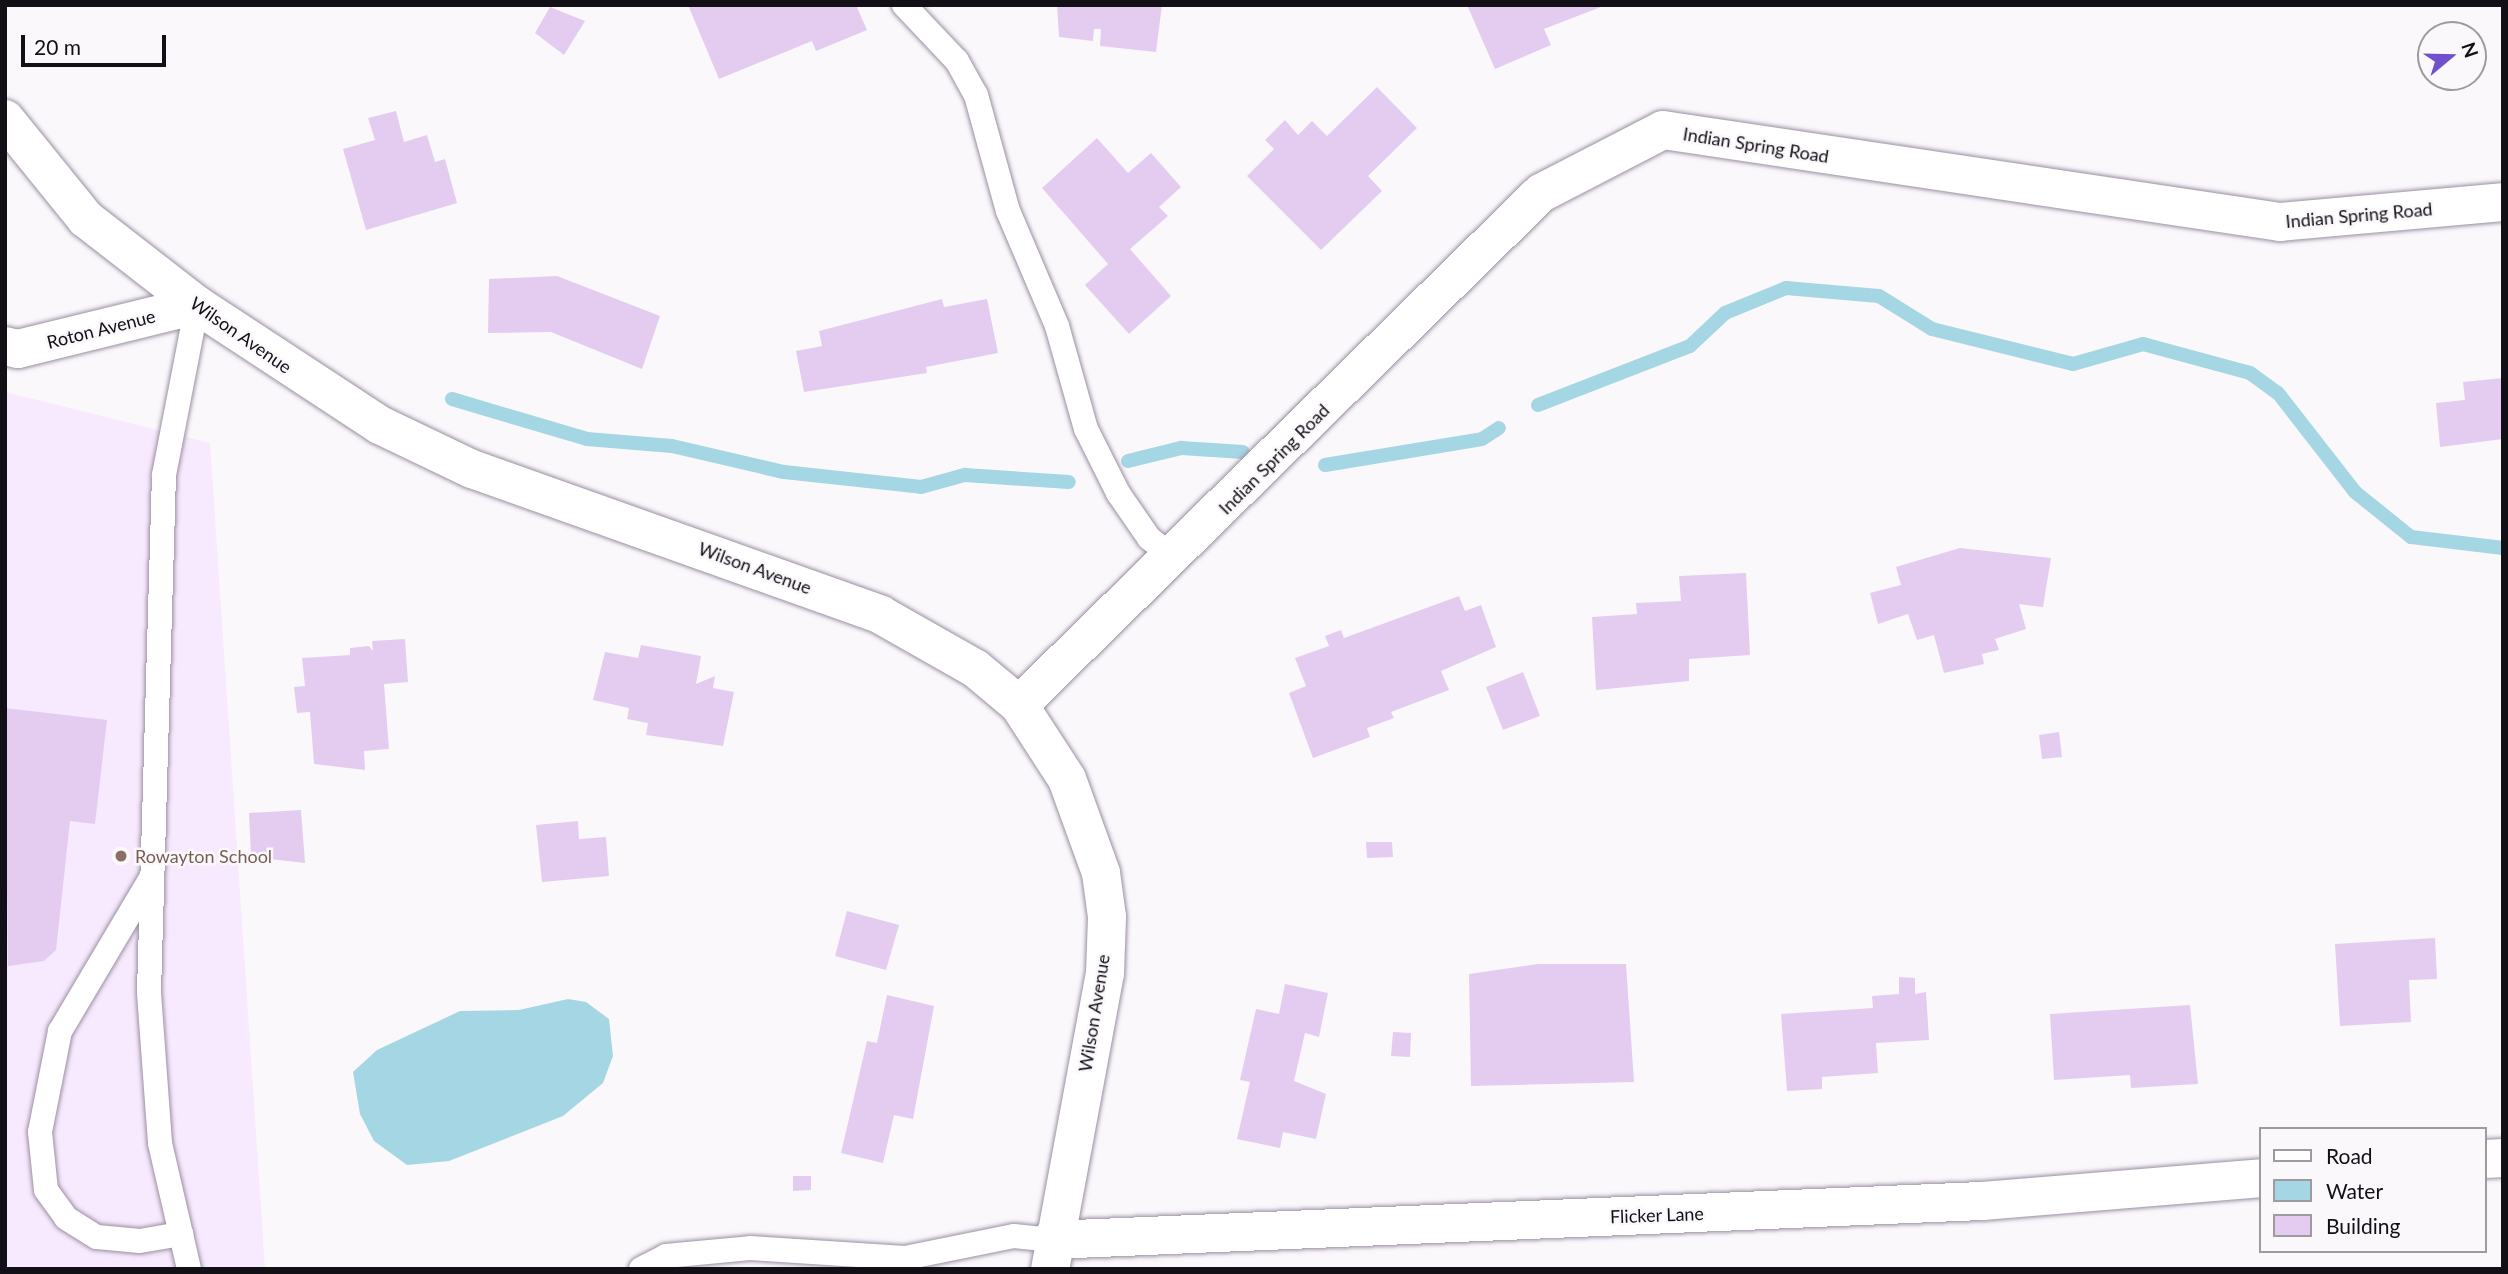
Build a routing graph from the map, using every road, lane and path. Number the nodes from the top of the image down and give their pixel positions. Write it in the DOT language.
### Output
graph roads {
  1 [pos="905,5"];
  2 [pos="5,119"];
  3 [pos="2503,202"];
  4 [pos="197,305"];
  5 [pos="5,346"];
  6 [pos="1175,559"];
  7 [pos="1019,705"];
  8 [pos="154,875"];
  9 [pos="2260,1178"];
  10 [pos="181,1234"];
  11 [pos="1051,1254"];
  12 [pos="189,1269"];
  13 [pos="641,1269"];
  1 -- 6 [label="lane"];
  2 -- 4 [label="street, Wilson Avenue"];
  3 -- 6 [label="street, Indian Spring Road"];
  4 -- 5 [label="street, Roton Avenue"];
  4 -- 7 [label="street, Wilson Avenue"];
  4 -- 8 [label="lane"];
  6 -- 7 [label="street, Indian Spring Road"];
  7 -- 11 [label="street, Wilson Avenue"];
  8 -- 10 [label="lane"];
  8 -- 10 [label="lane"];
  9 -- 11 [label="street, Flicker Lane"];
  10 -- 12 [label="lane"];
  11 -- 13 [label="lane"];
}
